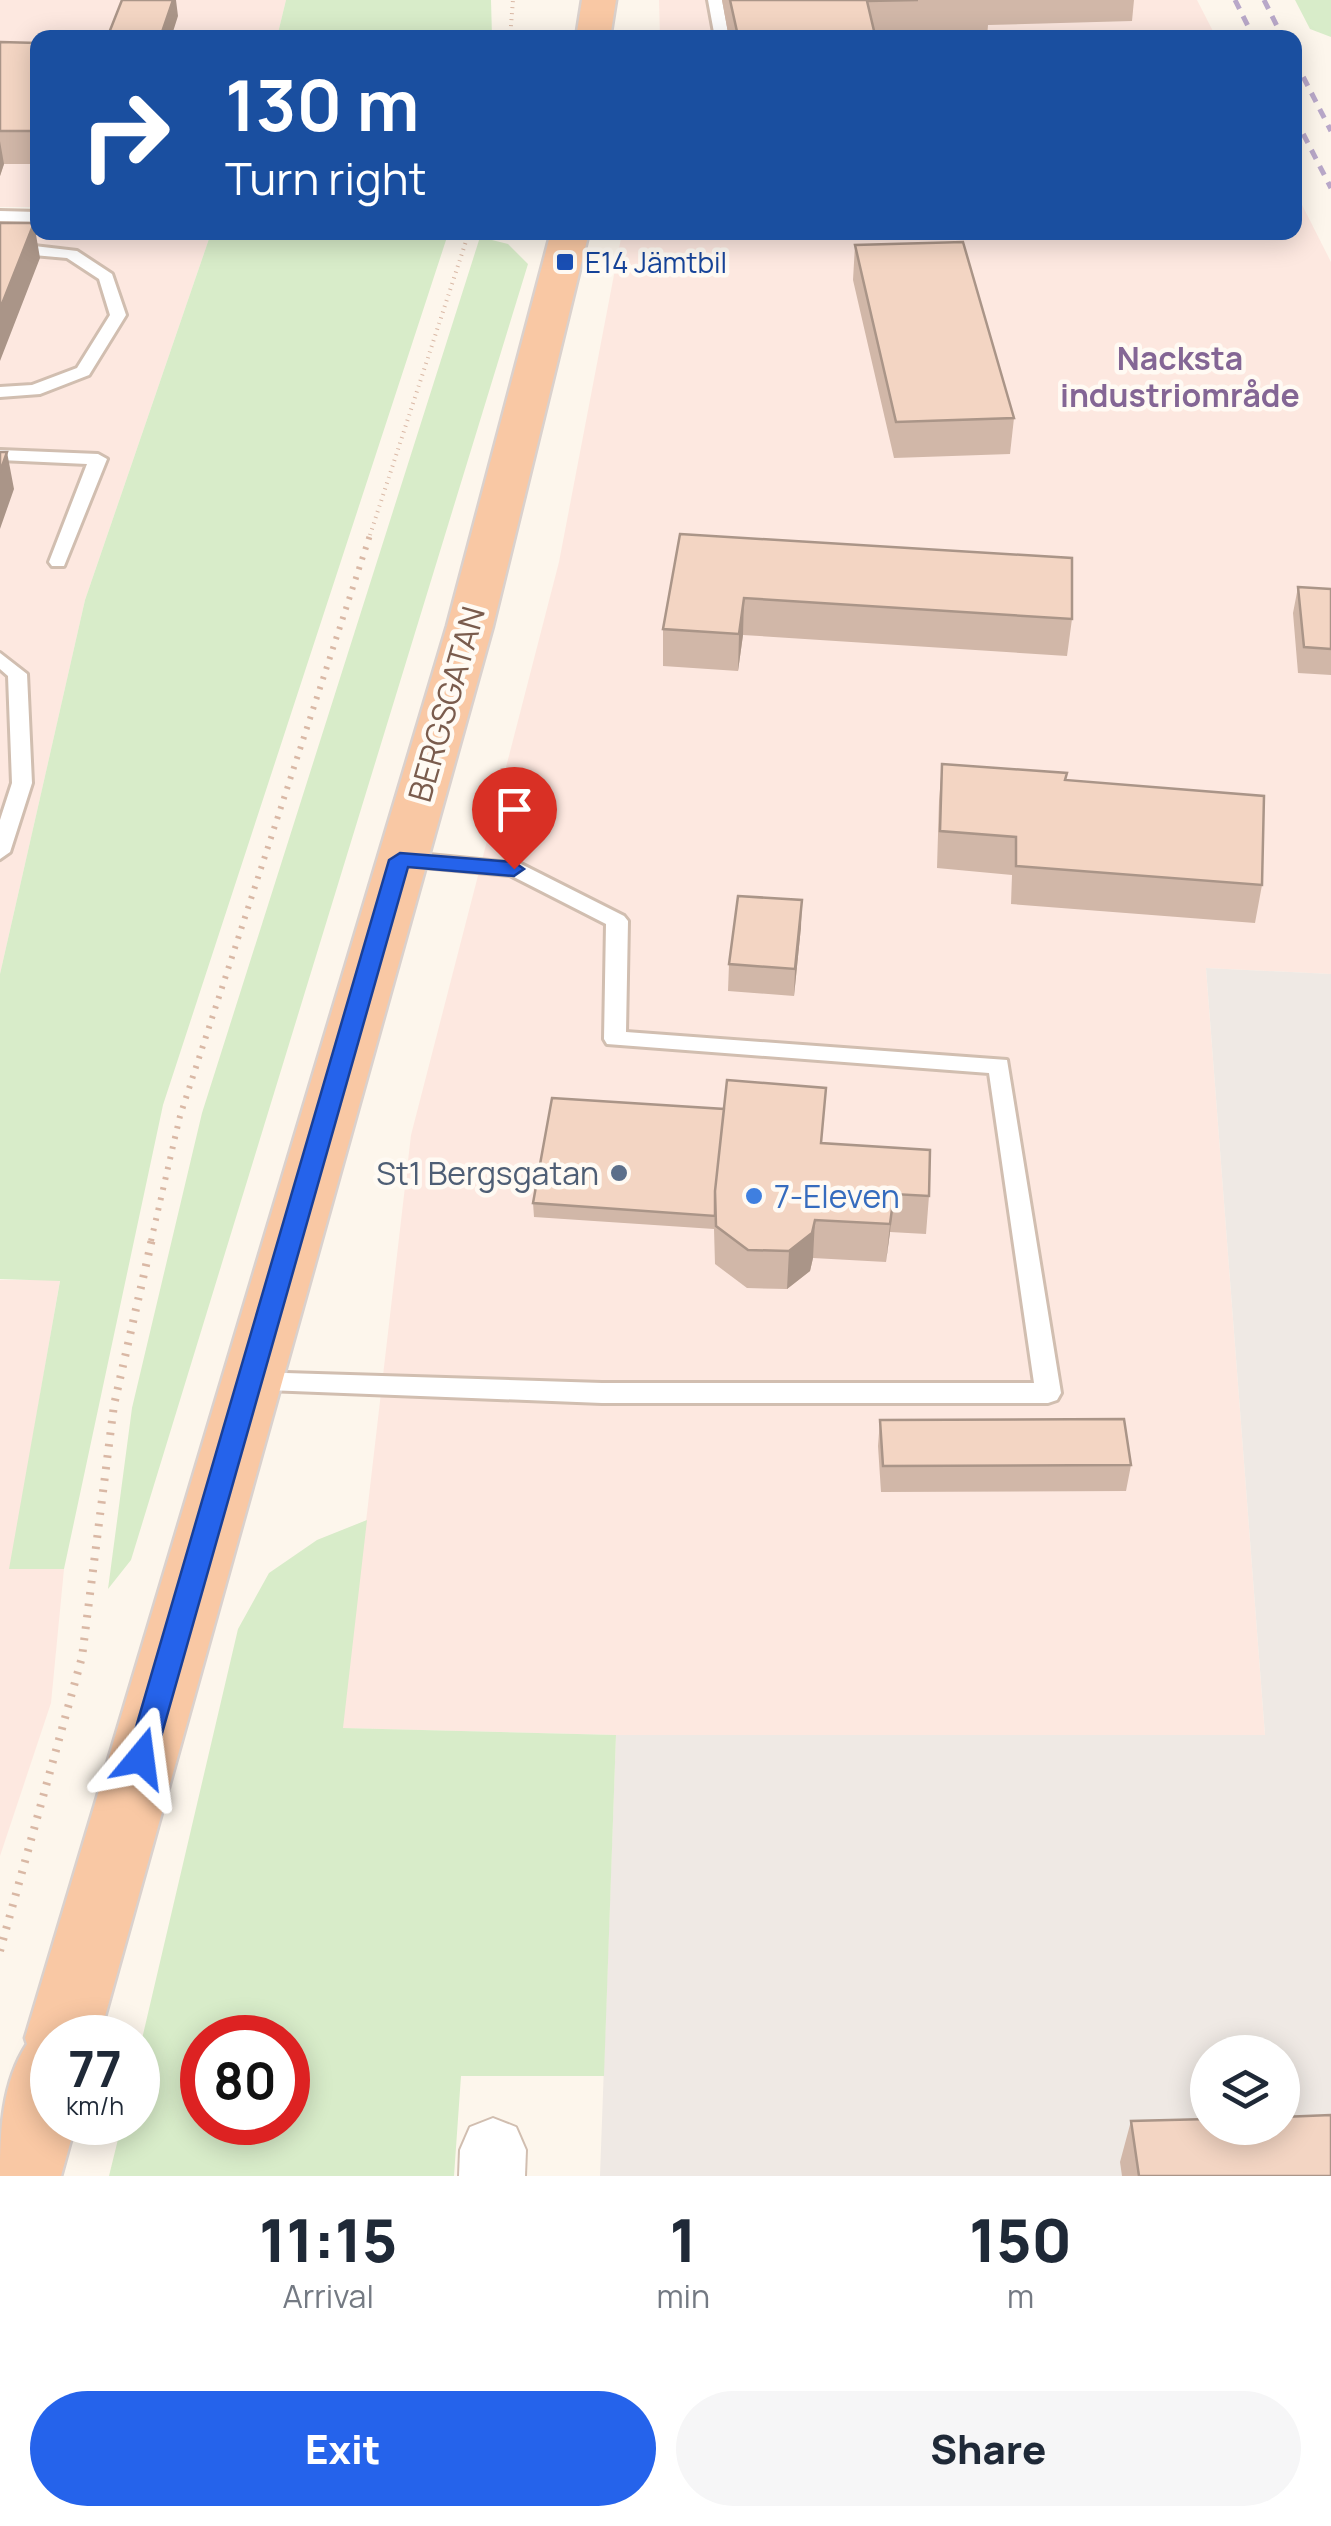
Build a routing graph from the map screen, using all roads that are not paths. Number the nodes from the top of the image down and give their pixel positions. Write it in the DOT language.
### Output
graph roads {
  1 [pos="566,0"];
  2 [pos="599,0"];
  3 [pos="715,0"];
  4 [pos="569,30"];
  5 [pos="593,30"];
  6 [pos="721,30"];
  7 [pos="0,216"];
  8 [pos="30,217"];
  9 [pos="568,240"];
  10 [pos="0,247"];
  11 [pos="0,392"];
  12 [pos="0,455"];
  13 [pos="58,562"];
  14 [pos="0,659"];
  15 [pos="1,847"];
  16 [pos="400,860"];
  17 [pos="248,1382"];
  18 [pos="69,2015"];
  19 [pos="31,2145"];
  20 [pos="22,2176"];
  1 -- 4 [label="highway"];
  2 -- 5 [label="highway"];
  3 -- 6 [label="lane"];
  7 -- 8 [label="lane"];
  9 -- 16 [label="highway, BERGSGATAN"];
  10 -- 11 [label="lane"];
  12 -- 13 [label="lane"];
  14 -- 15 [label="lane"];
  16 -- 17 [label="highway, BERGSGATAN"];
  16 -- 17 [label="lane"];
  17 -- 18 [label="highway, BERGSGATAN"];
  19 -- 20 [label="highway"];
}
